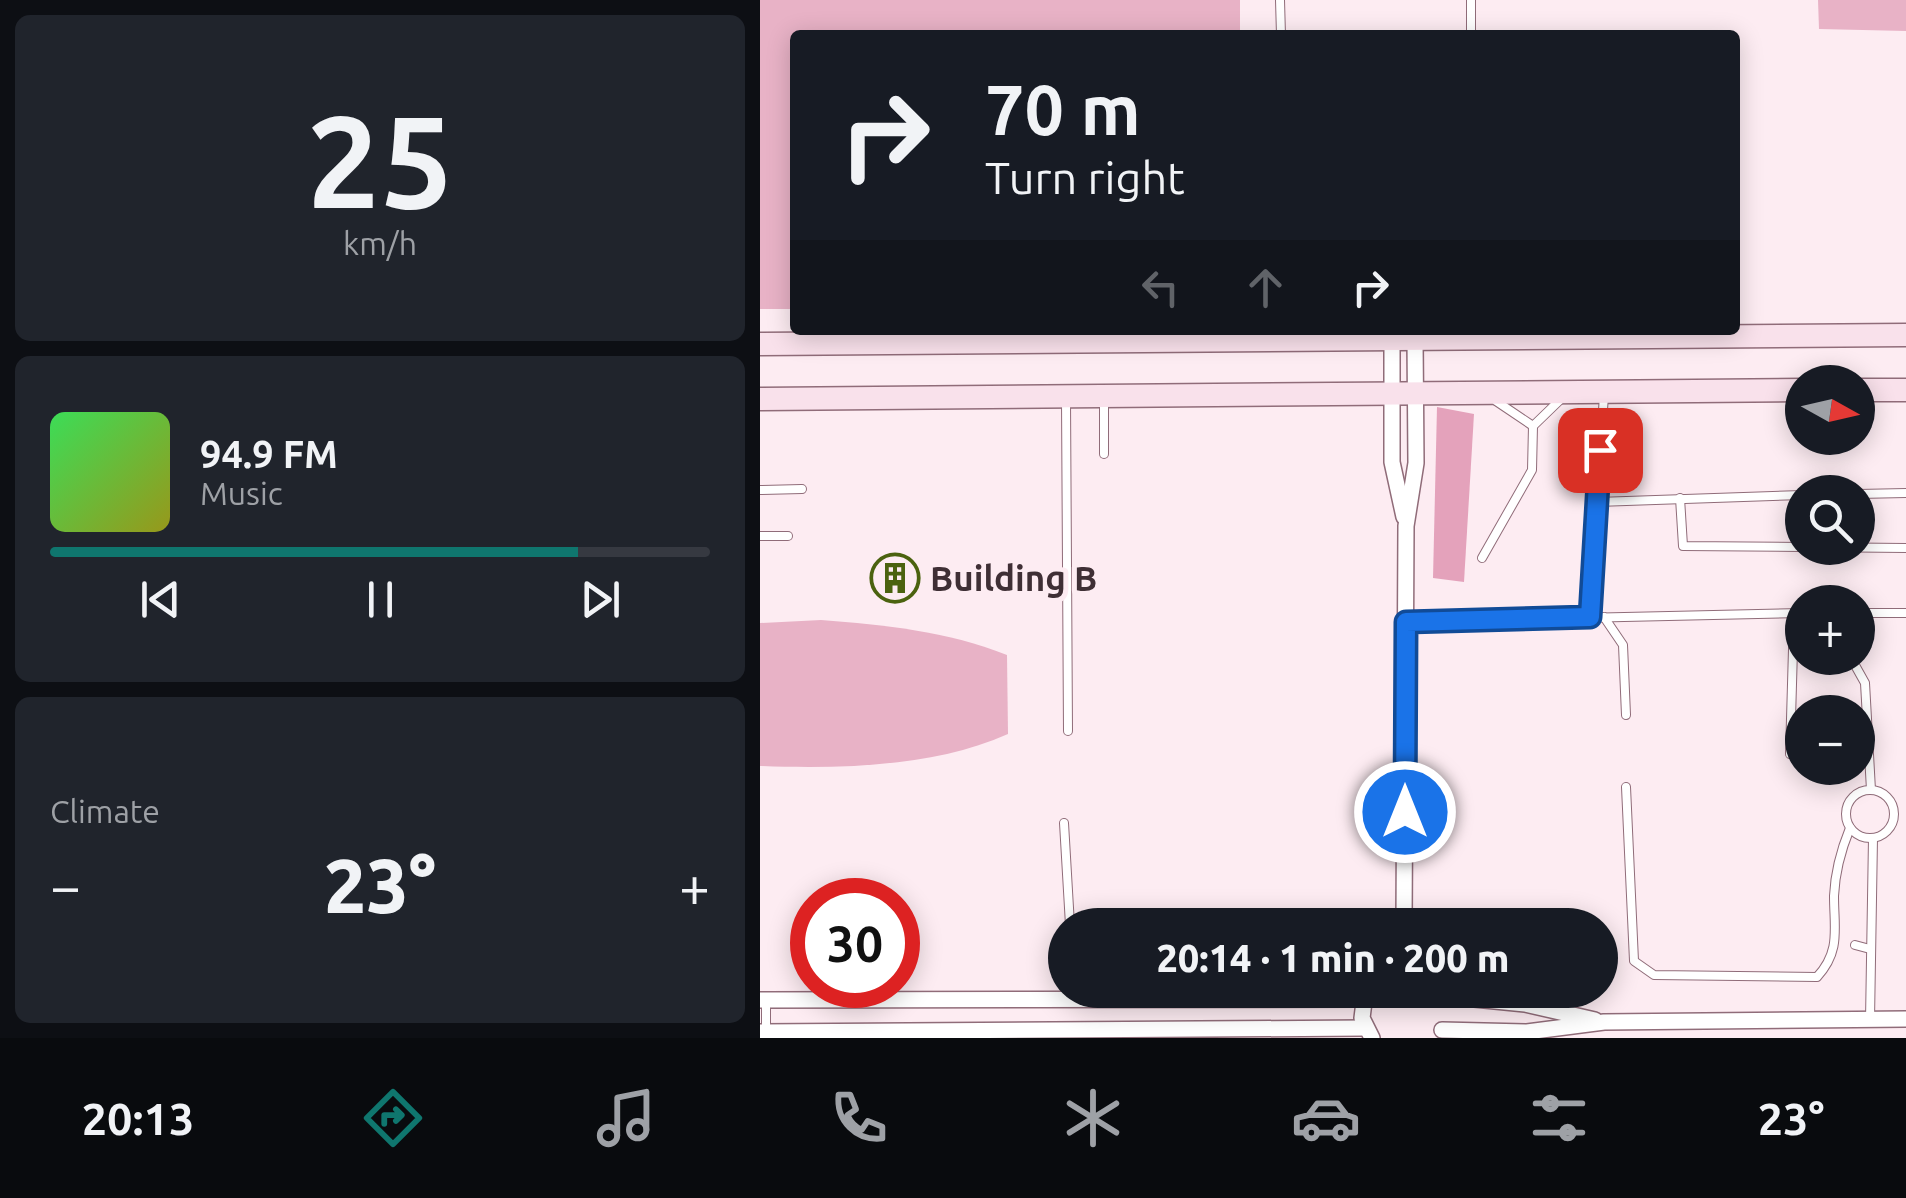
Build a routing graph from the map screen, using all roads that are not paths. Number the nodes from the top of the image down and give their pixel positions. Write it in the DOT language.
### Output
graph roads {
  1 [pos="1280,0"];
  2 [pos="1471,0"];
  3 [pos="1281,30"];
  4 [pos="1471,30"];
  5 [pos="1158,335"];
  6 [pos="1376,335"];
  7 [pos="1906,335"];
  8 [pos="985,336"];
  9 [pos="1420,336"];
  10 [pos="760,344"];
  11 [pos="1785,390"];
  12 [pos="1875,390"];
  13 [pos="1906,390"];
  14 [pos="1569,391"];
  15 [pos="1604,391"];
  16 [pos="1484,393"];
  17 [pos="1404,394"];
  18 [pos="1104,395"];
  19 [pos="1066,396"];
  20 [pos="760,399"];
  21 [pos="1534,426"];
  22 [pos="1104,454"];
  23 [pos="802,489"];
  24 [pos="760,490"];
  25 [pos="1906,493"];
  26 [pos="1875,494"];
  27 [pos="1785,495"];
  28 [pos="1680,498"];
  29 [pos="1597,502"];
  30 [pos="1406,526"];
  31 [pos="760,536"];
  32 [pos="788,536"];
  33 [pos="1906,548"];
  34 [pos="1482,558"];
  35 [pos="1906,612"];
  36 [pos="1785,613"];
  37 [pos="1875,613"];
  38 [pos="1590,617"];
  39 [pos="1604,617"];
  40 [pos="1406,622"];
  41 [pos="1861,675"];
  42 [pos="1626,715"];
  43 [pos="1068,731"];
  44 [pos="1626,787"];
  45 [pos="1871,790"];
  46 [pos="1064,823"];
  47 [pos="1850,828"];
  48 [pos="1873,838"];
  49 [pos="1069,908"];
  50 [pos="1404,908"];
  51 [pos="1855,944"];
  52 [pos="1870,949"];
  53 [pos="1048,995"];
  54 [pos="763,1000"];
  55 [pos="1365,1008"];
  56 [pos="1442,1008"];
  57 [pos="1536,1008"];
  58 [pos="1555,1011"];
  59 [pos="1906,1019"];
  60 [pos="1870,1020"];
  61 [pos="1604,1022"];
  62 [pos="1368,1033"];
  63 [pos="764,1034"];
  64 [pos="1157,1034"];
  65 [pos="1439,1034"];
  66 [pos="1554,1034"];
  1 -- 3 [label="lane"];
  2 -- 4 [label="lane"];
  5 -- 8 [label="main road"];
  6 -- 9 [label="main road"];
  7 -- 9 [label="main road"];
  8 -- 10 [label="main road"];
  9 -- 17 [label="street"];
  9 -- 17 [label="street"];
  11 -- 15 [label="main road"];
  12 -- 13 [label="main road"];
  14 -- 15 [label="main road"];
  14 -- 16 [label="main road"];
  14 -- 21 [label="lane"];
  15 -- 29 [label="lane"];
  16 -- 17 [label="main road"];
  16 -- 21 [label="lane"];
  17 -- 18 [label="main road"];
  17 -- 30 [label="street"];
  17 -- 30 [label="street"];
  18 -- 19 [label="main road"];
  18 -- 22 [label="lane"];
  19 -- 20 [label="main road"];
  19 -- 43 [label="lane"];
  21 -- 34 [label="lane"];
  23 -- 24 [label="lane"];
  25 -- 26 [label="lane"];
  27 -- 28 [label="lane"];
  28 -- 29 [label="lane"];
  28 -- 33 [label="lane"];
  29 -- 38 [label="lane"];
  30 -- 40 [label="street"];
  31 -- 32 [label="lane"];
  35 -- 37 [label="lane"];
  36 -- 39 [label="lane"];
  38 -- 39 [label="lane"];
  38 -- 40 [label="lane"];
  39 -- 42 [label="lane"];
  40 -- 50 [label="street"];
  41 -- 45 [label="lane"];
  44 -- 47 [label="lane"];
  45 -- 47 [label="lane"];
  45 -- 48 [label="lane"];
  46 -- 49 [label="lane"];
  47 -- 48 [label="lane"];
  48 -- 52 [label="lane"];
  51 -- 52 [label="lane"];
  52 -- 60 [label="lane"];
  53 -- 54 [label="street"];
  54 -- 63 [label="lane"];
  55 -- 62 [label="street"];
  56 -- 65 [label="street"];
  57 -- 58 [label="street"];
  58 -- 61 [label="street"];
  58 -- 66 [label="lane"];
  59 -- 60 [label="street"];
  60 -- 61 [label="street"];
  61 -- 66 [label="street"];
  62 -- 64 [label="street"];
  63 -- 64 [label="street"];
  65 -- 66 [label="street"];
}
